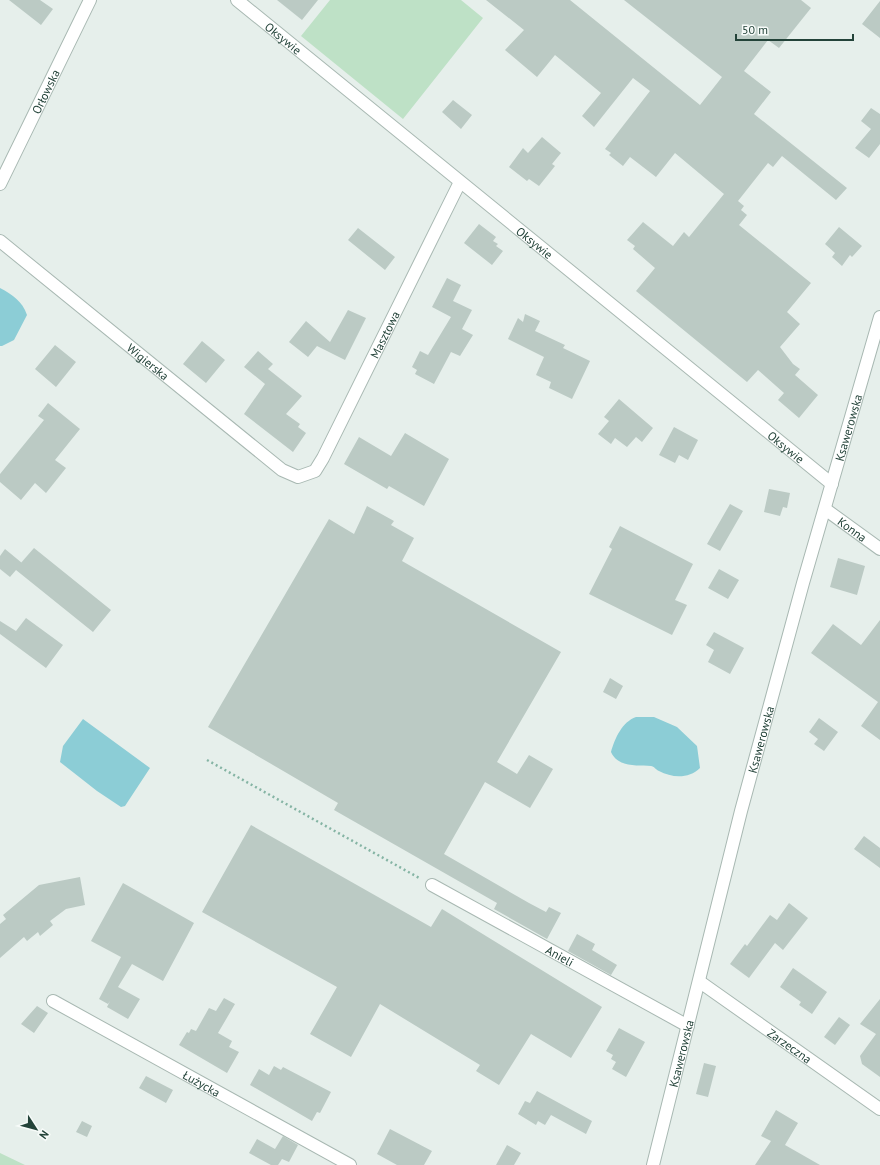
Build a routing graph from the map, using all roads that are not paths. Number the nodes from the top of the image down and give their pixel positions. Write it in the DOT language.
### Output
graph roads {
  1 [pos="90,0"];
  2 [pos="237,0"];
  3 [pos="460,182"];
  4 [pos="0,184"];
  5 [pos="0,241"];
  6 [pos="880,317"];
  7 [pos="298,477"];
  8 [pos="832,484"];
  9 [pos="825,509"];
  10 [pos="880,549"];
  11 [pos="432,885"];
  12 [pos="700,982"];
  13 [pos="53,1001"];
  14 [pos="688,1026"];
  15 [pos="880,1109"];
  16 [pos="350,1165"];
  17 [pos="653,1165"];
  1 -- 4 [label="street, Orłowska"];
  2 -- 3 [label="street, Oksywie"];
  3 -- 7 [label="street, Masztowa"];
  3 -- 8 [label="street, Oksywie"];
  5 -- 7 [label="street, Wigierska"];
  6 -- 8 [label="street, Ksawerowska"];
  8 -- 9 [label="street, Ksawerowska"];
  9 -- 10 [label="street, Konna"];
  9 -- 12 [label="street, Ksawerowska"];
  11 -- 14 [label="street, Anieli"];
  12 -- 14 [label="street, Ksawerowska"];
  12 -- 15 [label="street, Zarzeczna"];
  13 -- 16 [label="street, Łużycka"];
  14 -- 17 [label="street, Ksawerowska"];
}
